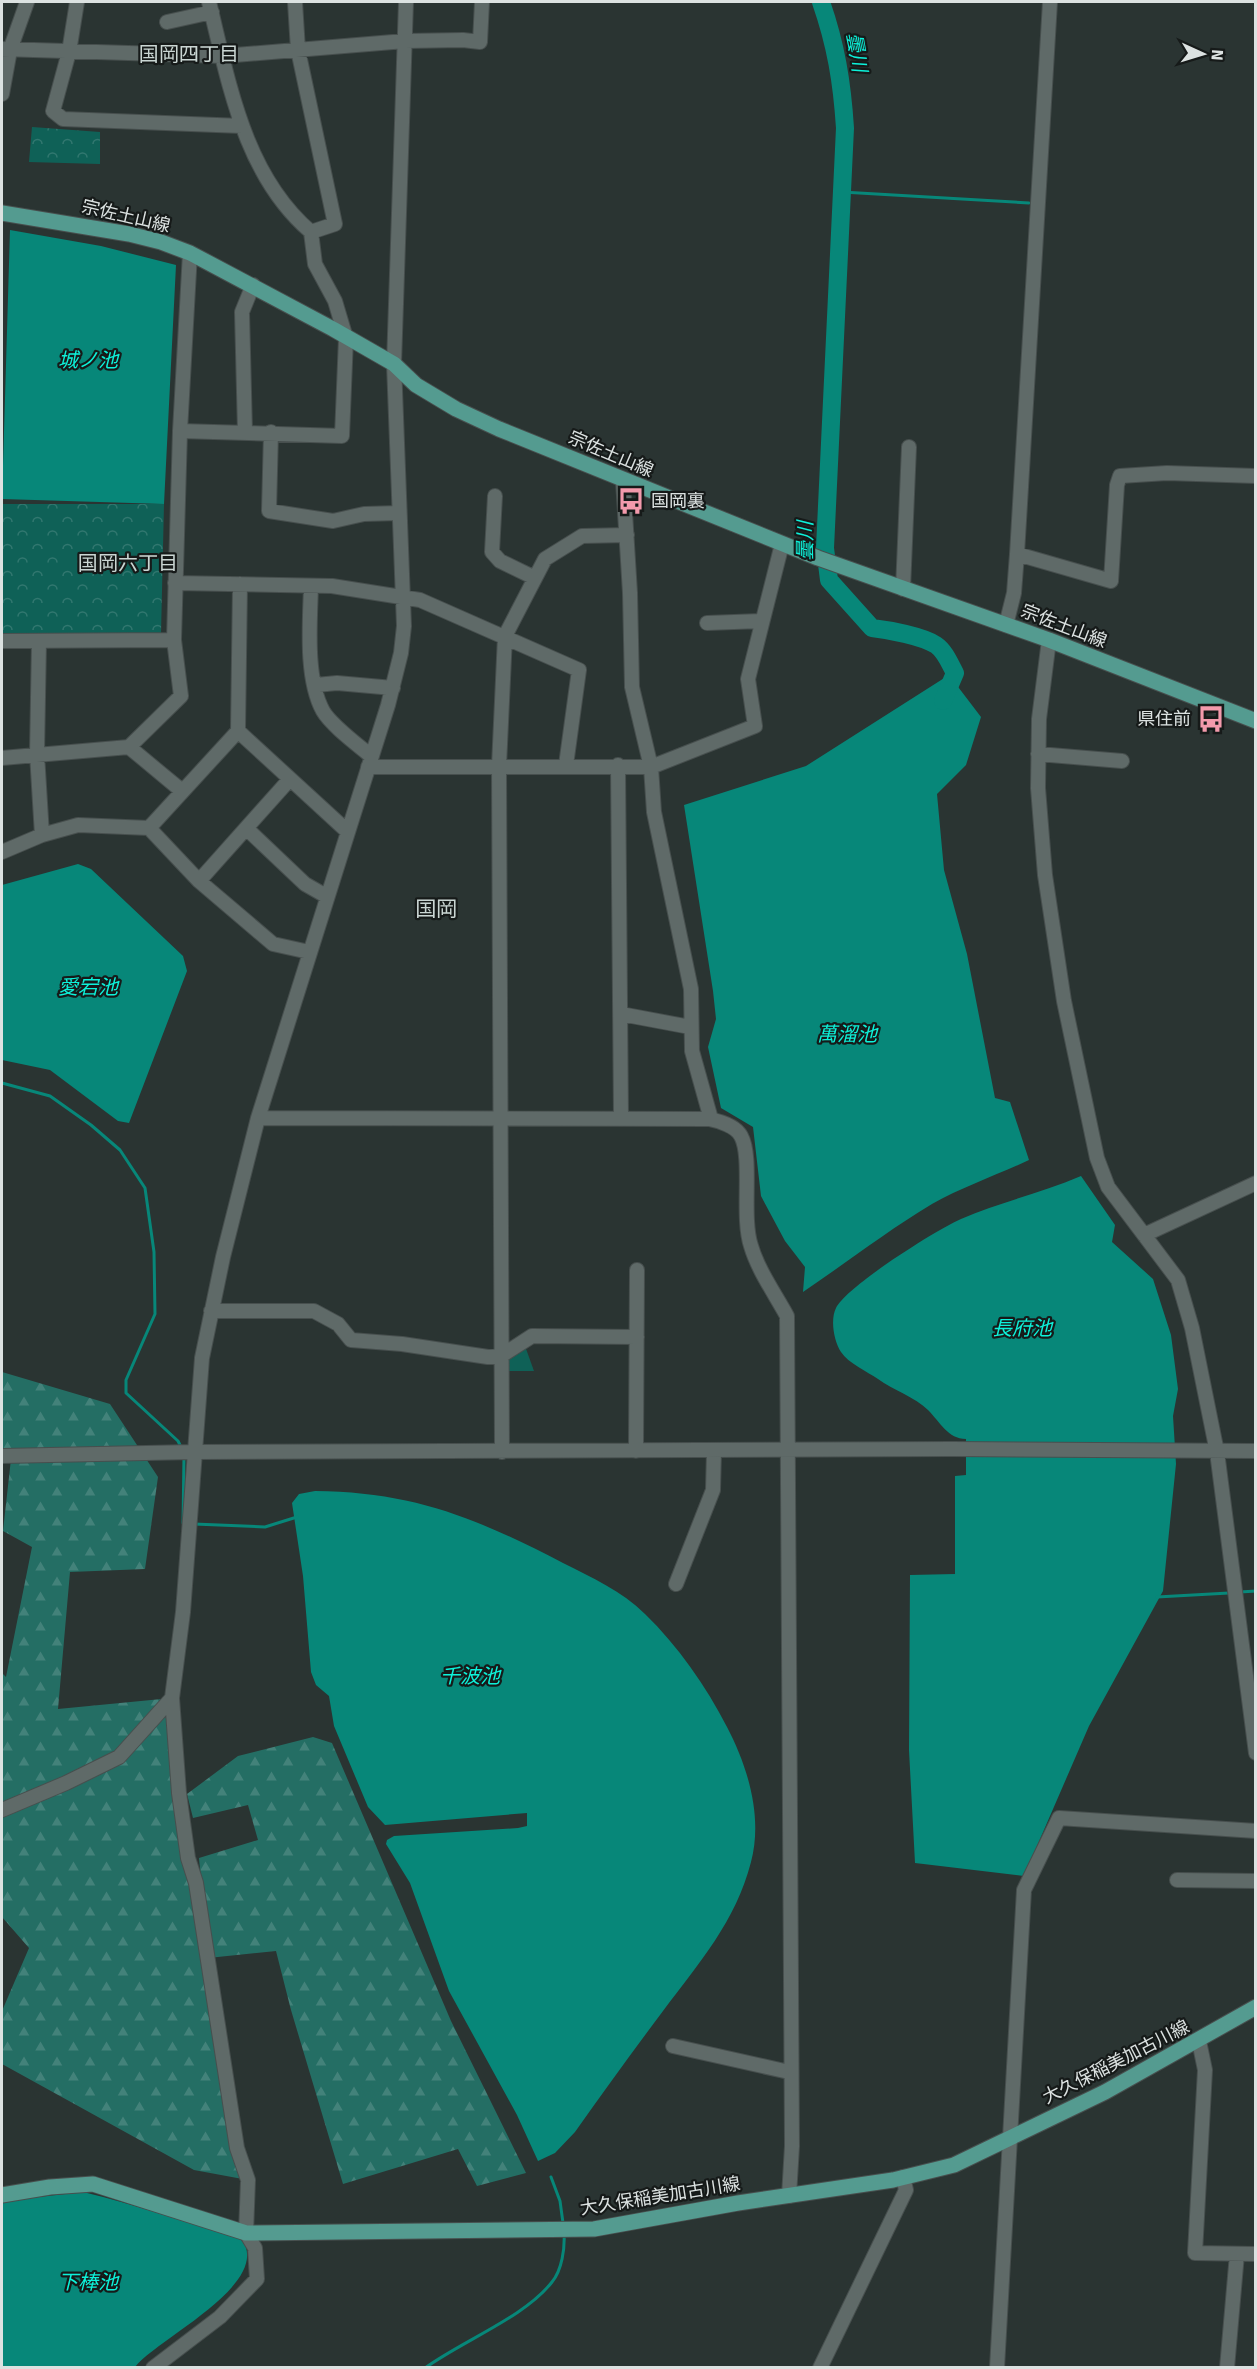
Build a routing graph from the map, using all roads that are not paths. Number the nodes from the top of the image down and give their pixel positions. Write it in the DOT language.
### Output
graph roads {
  1 [pos="27,2"];
  2 [pos="77,2"];
  3 [pos="295,2"];
  4 [pos="406,2"];
  5 [pos="482,2"];
  6 [pos="1050,2"];
  7 [pos="211,4"];
  8 [pos="167,22"];
  9 [pos="405,41"];
  10 [pos="6,49"];
  11 [pos="298,50"];
  12 [pos="69,51"];
  13 [pos="223,56"];
  14 [pos="2,94"];
  15 [pos="242,126"];
  16 [pos="2,213"];
  17 [pos="311,232"];
  18 [pos="190,253"];
  19 [pos="253,285"];
  20 [pos="346,338"];
  21 [pos="393,364"];
  22 [pos="180,431"];
  23 [pos="245,432"];
  24 [pos="271,432"];
  25 [pos="909,447"];
  26 [pos="1256,476"];
  27 [pos="623,480"];
  28 [pos="495,496"];
  29 [pos="399,513"];
  30 [pos="627,535"];
  31 [pos="782,544"];
  32 [pos="1017,554"];
  33 [pos="535,578"];
  34 [pos="175,583"];
  35 [pos="240,584"];
  36 [pos="311,586"];
  37 [pos="903,589"];
  38 [pos="404,598"];
  39 [pos="762,621"];
  40 [pos="707,623"];
  41 [pos="1006,625"];
  42 [pos="505,636"];
  43 [pos="174,640"];
  44 [pos="1048,640"];
  45 [pos="2,641"];
  46 [pos="39,641"];
  47 [pos="316,685"];
  48 [pos="393,688"];
  49 [pos="1256,722"];
  50 [pos="238,731"];
  51 [pos="129,747"];
  52 [pos="38,754"];
  53 [pos="1038,754"];
  54 [pos="2,758"];
  55 [pos="1122,761"];
  56 [pos="369,762"];
  57 [pos="566,765"];
  58 [pos="618,765"];
  59 [pos="499,766"];
  60 [pos="651,767"];
  61 [pos="290,779"];
  62 [pos="182,791"];
  63 [pos="149,828"];
  64 [pos="247,829"];
  65 [pos="347,831"];
  66 [pos="42,835"];
  67 [pos="2,852"];
  68 [pos="199,881"];
  69 [pos="326,896"];
  70 [pos="309,952"];
  71 [pos="621,1014"];
  72 [pos="690,1027"];
  73 [pos="258,1118"];
  74 [pos="621,1118"];
  75 [pos="711,1119"];
  76 [pos="500,1120"];
  77 [pos="1256,1183"];
  78 [pos="1144,1235"];
  79 [pos="637,1270"];
  80 [pos="211,1311"];
  81 [pos="637,1337"];
  82 [pos="501,1356"];
  83 [pos="636,1451"];
  84 [pos="714,1451"];
  85 [pos="788,1451"];
  86 [pos="1256,1451"];
  87 [pos="193,1452"];
  88 [pos="502,1452"];
  89 [pos="1216,1452"];
  90 [pos="2,1456"];
  91 [pos="676,1584"];
  92 [pos="1251,1676"];
  93 [pos="172,1698"];
  94 [pos="1256,1754"];
  95 [pos="2,1810"];
  96 [pos="1256,1831"];
  97 [pos="1176,1880"];
  98 [pos="1256,1881"];
  99 [pos="1256,2007"];
  100 [pos="1199,2041"];
  101 [pos="673,2046"];
  102 [pos="789,2072"];
  103 [pos="1009,2139"];
  104 [pos="903,2177"];
  105 [pos="2,2195"];
  106 [pos="789,2196"];
  107 [pos="246,2233"];
  108 [pos="1237,2254"];
  109 [pos="1256,2254"];
  110 [pos="153,2367"];
  111 [pos="820,2367"];
  112 [pos="997,2367"];
  113 [pos="1227,2367"];
  1 -- 10 [label="street"];
  2 -- 12 [label="street"];
  3 -- 11 [label="street"];
  4 -- 9 [label="street"];
  5 -- 9 [label="street"];
  6 -- 32 [label="street"];
  7 -- 8 [label="street"];
  7 -- 13 [label="street"];
  9 -- 11 [label="street"];
  9 -- 21 [label="street"];
  10 -- 12 [label="street"];
  10 -- 14 [label="street"];
  11 -- 13 [label="street"];
  11 -- 17 [label="street"];
  12 -- 13 [label="street"];
  12 -- 15 [label="street"];
  13 -- 15 [label="street"];
  15 -- 17 [label="street"];
  16 -- 18 [label="main road, 宗佐土山線"];
  17 -- 20 [label="street"];
  18 -- 19 [label="main road, 宗佐土山線"];
  18 -- 22 [label="street"];
  19 -- 20 [label="main road, 宗佐土山線"];
  19 -- 23 [label="street"];
  20 -- 21 [label="main road, 宗佐土山線"];
  20 -- 24 [label="street"];
  21 -- 27 [label="main road, 宗佐土山線"];
  21 -- 29 [label="street"];
  22 -- 23 [label="street"];
  22 -- 34 [label="street"];
  23 -- 24 [label="street"];
  24 -- 29 [label="street"];
  25 -- 37 [label="street"];
  26 -- 32 [label="street"];
  27 -- 30 [label="street"];
  27 -- 31 [label="main road, 宗佐土山線"];
  28 -- 33 [label="street"];
  29 -- 38 [label="street"];
  30 -- 33 [label="street"];
  30 -- 60 [label="street"];
  31 -- 37 [label="main road, 宗佐土山線"];
  31 -- 39 [label="street"];
  32 -- 41 [label="street"];
  33 -- 42 [label="street"];
  34 -- 35 [label="street"];
  34 -- 43 [label="street"];
  35 -- 36 [label="street"];
  35 -- 50 [label="street"];
  36 -- 38 [label="street"];
  36 -- 47 [label="street"];
  37 -- 41 [label="main road, 宗佐土山線"];
  38 -- 42 [label="street"];
  38 -- 48 [label="street"];
  39 -- 40 [label="street"];
  39 -- 60 [label="street"];
  41 -- 44 [label="main road, 宗佐土山線"];
  42 -- 57 [label="street"];
  42 -- 59 [label="street"];
  43 -- 46 [label="street"];
  43 -- 51 [label="street"];
  44 -- 49 [label="main road, 宗佐土山線"];
  44 -- 53 [label="street"];
  45 -- 46 [label="street"];
  46 -- 52 [label="street"];
  47 -- 48 [label="street"];
  47 -- 56 [label="street"];
  48 -- 56 [label="street"];
  50 -- 61 [label="street"];
  50 -- 62 [label="street"];
  51 -- 52 [label="street"];
  51 -- 62 [label="street"];
  52 -- 54 [label="street"];
  52 -- 66 [label="street"];
  53 -- 55 [label="street"];
  53 -- 78 [label="street"];
  56 -- 59 [label="street"];
  56 -- 65 [label="street"];
  57 -- 58 [label="street"];
  57 -- 59 [label="street"];
  58 -- 60 [label="street"];
  58 -- 71 [label="street"];
  59 -- 76 [label="street"];
  60 -- 72 [label="street"];
  61 -- 64 [label="street"];
  61 -- 65 [label="street"];
  62 -- 63 [label="street"];
  63 -- 66 [label="street"];
  63 -- 68 [label="street"];
  64 -- 68 [label="street"];
  64 -- 69 [label="street"];
  65 -- 69 [label="street"];
  66 -- 67 [label="street"];
  68 -- 70 [label="street"];
  69 -- 70 [label="street"];
  70 -- 73 [label="street"];
  71 -- 72 [label="street"];
  71 -- 74 [label="street"];
  72 -- 75 [label="street"];
  73 -- 76 [label="street"];
  73 -- 80 [label="street"];
  74 -- 75 [label="street"];
  74 -- 76 [label="street"];
  75 -- 85 [label="street"];
  76 -- 82 [label="street"];
  77 -- 78 [label="street"];
  78 -- 89 [label="street"];
  79 -- 81 [label="street"];
  80 -- 82 [label="street"];
  80 -- 87 [label="street"];
  81 -- 82 [label="street"];
  81 -- 83 [label="street"];
  82 -- 88 [label="street"];
  83 -- 84 [label="street"];
  83 -- 88 [label="street"];
  84 -- 85 [label="street"];
  84 -- 91 [label="street"];
  85 -- 89 [label="street"];
  85 -- 102 [label="street"];
  86 -- 89 [label="street"];
  87 -- 88 [label="street"];
  87 -- 90 [label="street"];
  87 -- 93 [label="street"];
  89 -- 92 [label="street"];
  92 -- 94 [label="street"];
  93 -- 95 [label="street"];
  93 -- 107 [label="street"];
  96 -- 103 [label="street"];
  97 -- 98 [label="street"];
  99 -- 100 [label="main road, 大久保稲美加古川線"];
  100 -- 103 [label="main road, 大久保稲美加古川線"];
  100 -- 108 [label="street"];
  101 -- 102 [label="street"];
  102 -- 106 [label="street"];
  103 -- 104 [label="main road, 大久保稲美加古川線"];
  103 -- 112 [label="street"];
  104 -- 106 [label="main road, 大久保稲美加古川線"];
  104 -- 111 [label="street"];
  105 -- 107 [label="main road, 大久保稲美加古川線"];
  106 -- 107 [label="main road, 大久保稲美加古川線"];
  107 -- 110 [label="street"];
  108 -- 109 [label="street"];
  108 -- 113 [label="street"];
}
